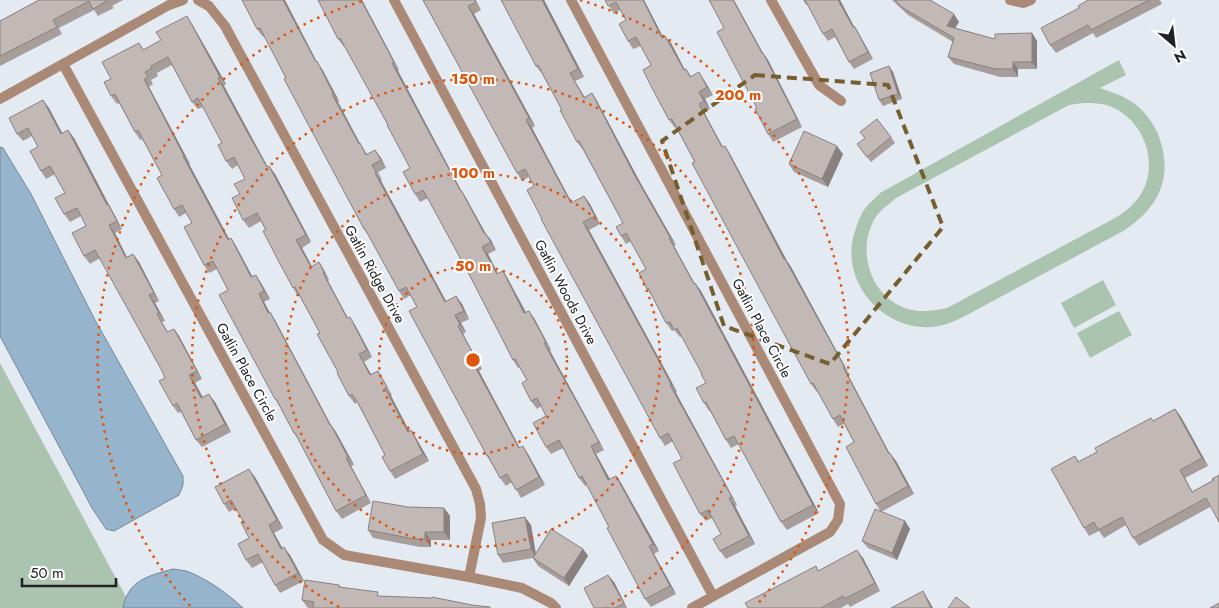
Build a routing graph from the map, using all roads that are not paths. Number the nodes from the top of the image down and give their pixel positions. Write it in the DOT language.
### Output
graph roads {
  1 [pos="184,0"];
  2 [pos="198,0"];
  3 [pos="394,0"];
  4 [pos="571,0"];
  5 [pos="771,0"];
  6 [pos="1010,0"];
  7 [pos="1031,0"];
  8 [pos="63,64"];
  9 [pos="0,99"];
  10 [pos="841,101"];
  11 [pos="469,577"];
  12 [pos="713,596"];
  13 [pos="556,608"];
  14 [pos="692,608"];
  1 -- 8 [label="street"];
  2 -- 11 [label="street, Gatlin Ridge Drive"];
  3 -- 12 [label="street, Gatlin Woods Drive"];
  4 -- 12 [label="street, Gatlin Place Circle"];
  5 -- 10 [label="street"];
  6 -- 7 [label="street"];
  8 -- 9 [label="street"];
  8 -- 11 [label="street, Gatlin Place Circle"];
  11 -- 13 [label="street, Gatlin Place Circle"];
  12 -- 14 [label="street, Gatlin Place Circle"];
}
